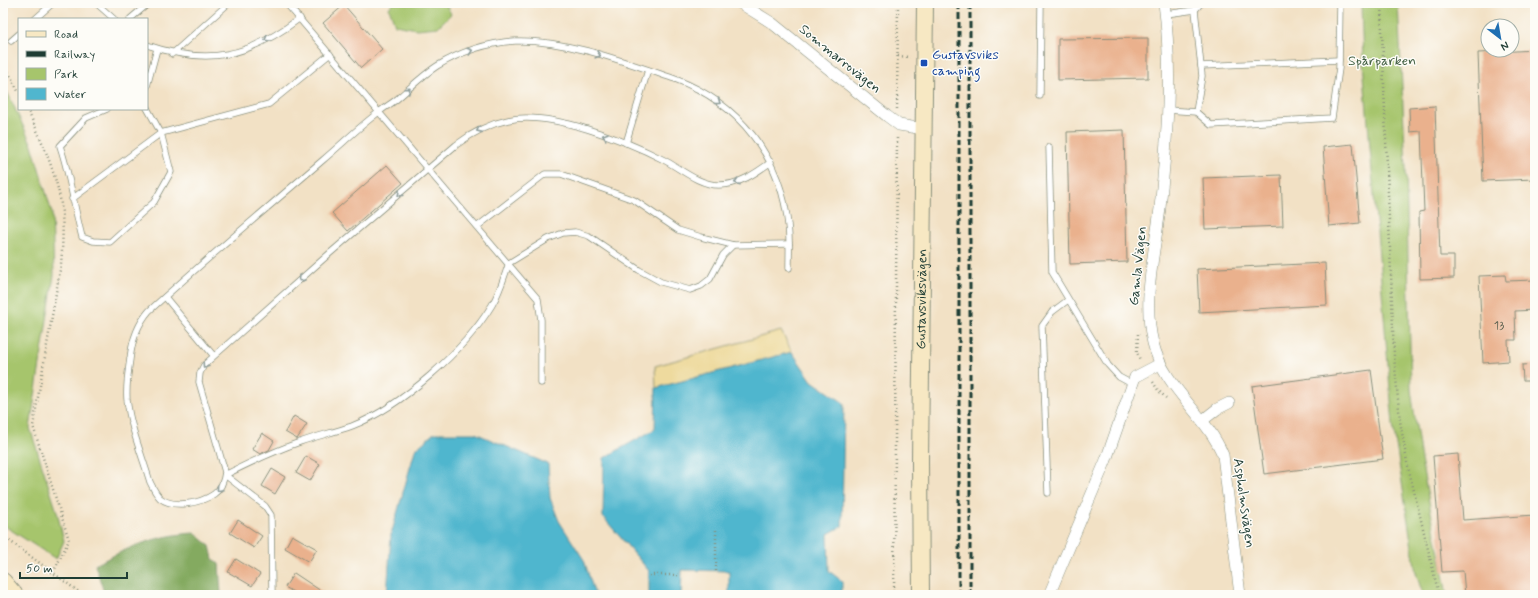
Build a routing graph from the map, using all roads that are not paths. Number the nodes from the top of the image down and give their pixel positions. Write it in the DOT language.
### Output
graph roads {
  1 [pos="53,3"];
  2 [pos="96,3"];
  3 [pos="149,3"];
  4 [pos="228,3"];
  5 [pos="286,3"];
  6 [pos="740,3"];
  7 [pos="925,3"];
  8 [pos="1041,3"];
  9 [pos="1201,3"];
  10 [pos="1340,3"];
  11 [pos="1165,8"];
  12 [pos="1195,10"];
  13 [pos="36,18"];
  14 [pos="113,18"];
  15 [pos="131,18"];
  16 [pos="300,18"];
  17 [pos="18,35"];
  18 [pos="11,41"];
  19 [pos="148,45"];
  20 [pos="158,49"];
  21 [pos="172,54"];
  22 [pos="330,54"];
  23 [pos="1339,60"];
  24 [pos="1201,66"];
  25 [pos="648,70"];
  26 [pos="148,83"];
  27 [pos="1040,96"];
  28 [pos="105,110"];
  29 [pos="148,110"];
  30 [pos="1168,110"];
  31 [pos="380,111"];
  32 [pos="1196,112"];
  33 [pos="924,129"];
  34 [pos="161,133"];
  35 [pos="626,143"];
  36 [pos="1049,147"];
  37 [pos="771,162"];
  38 [pos="429,169"];
  39 [pos="72,199"];
  40 [pos="478,226"];
  41 [pos="788,244"];
  42 [pos="733,245"];
  43 [pos="509,263"];
  44 [pos="789,268"];
  45 [pos="165,297"];
  46 [pos="1068,300"];
  47 [pos="213,355"];
  48 [pos="1160,364"];
  49 [pos="540,383"];
  50 [pos="1132,384"];
  51 [pos="1229,403"];
  52 [pos="1203,420"];
  53 [pos="225,474"];
  54 [pos="1048,493"];
  55 [pos="3,581"];
  56 [pos="3,587"];
  57 [pos="14,595"];
  58 [pos="272,595"];
  59 [pos="921,595"];
  60 [pos="1049,595"];
  61 [pos="1240,595"];
  1 -- 13 [label="lane"];
  2 -- 14 [label="lane"];
  3 -- 15 [label="lane"];
  4 -- 21 [label="lane"];
  5 -- 16 [label="lane"];
  6 -- 33 [label="street, Sommarrovägen"];
  7 -- 33 [label="street, Gustavsviksvägen"];
  8 -- 27 [label="lane"];
  9 -- 12 [label="lane"];
  10 -- 23 [label="lane"];
  11 -- 12 [label="lane"];
  11 -- 30 [label="street, Gamla Vägen"];
  12 -- 24 [label="lane"];
  16 -- 21 [label="lane, one-way"];
  16 -- 22 [label="lane"];
  17 -- 18 [label="lane"];
  19 -- 20 [label="lane"];
  20 -- 21 [label="lane"];
  20 -- 26 [label="lane"];
  22 -- 31 [label="lane"];
  22 -- 34 [label="lane"];
  23 -- 24 [label="lane"];
  23 -- 32 [label="lane"];
  24 -- 32 [label="lane"];
  31 -- 25 [label="lane, one-way"];
  25 -- 35 [label="lane"];
  25 -- 37 [label="lane, one-way"];
  28 -- 39 [label="lane"];
  29 -- 34 [label="lane"];
  30 -- 32 [label="lane"];
  30 -- 48 [label="street, Gamla Vägen"];
  31 -- 38 [label="lane"];
  31 -- 45 [label="lane"];
  33 -- 59 [label="street, Gustavsviksvägen"];
  34 -- 39 [label="lane"];
  34 -- 39 [label="lane"];
  37 -- 35 [label="lane, one-way"];
  35 -- 38 [label="lane, one-way"];
  36 -- 46 [label="lane"];
  37 -- 41 [label="lane"];
  38 -- 40 [label="lane"];
  38 -- 47 [label="lane, one-way"];
  40 -- 42 [label="lane"];
  40 -- 43 [label="lane"];
  41 -- 42 [label="lane"];
  41 -- 44 [label="lane"];
  42 -- 43 [label="lane"];
  43 -- 49 [label="lane"];
  43 -- 53 [label="lane"];
  45 -- 47 [label="lane"];
  53 -- 45 [label="lane, one-way"];
  46 -- 50 [label="lane"];
  46 -- 54 [label="lane"];
  47 -- 53 [label="lane, one-way"];
  48 -- 50 [label="street"];
  48 -- 52 [label="street, Aspholmsvägen"];
  50 -- 60 [label="street"];
  51 -- 52 [label="street"];
  52 -- 61 [label="street, Aspholmsvägen"];
  53 -- 58 [label="lane"];
  55 -- 57 [label="street"];
  56 -- 57 [label="street"];
}
